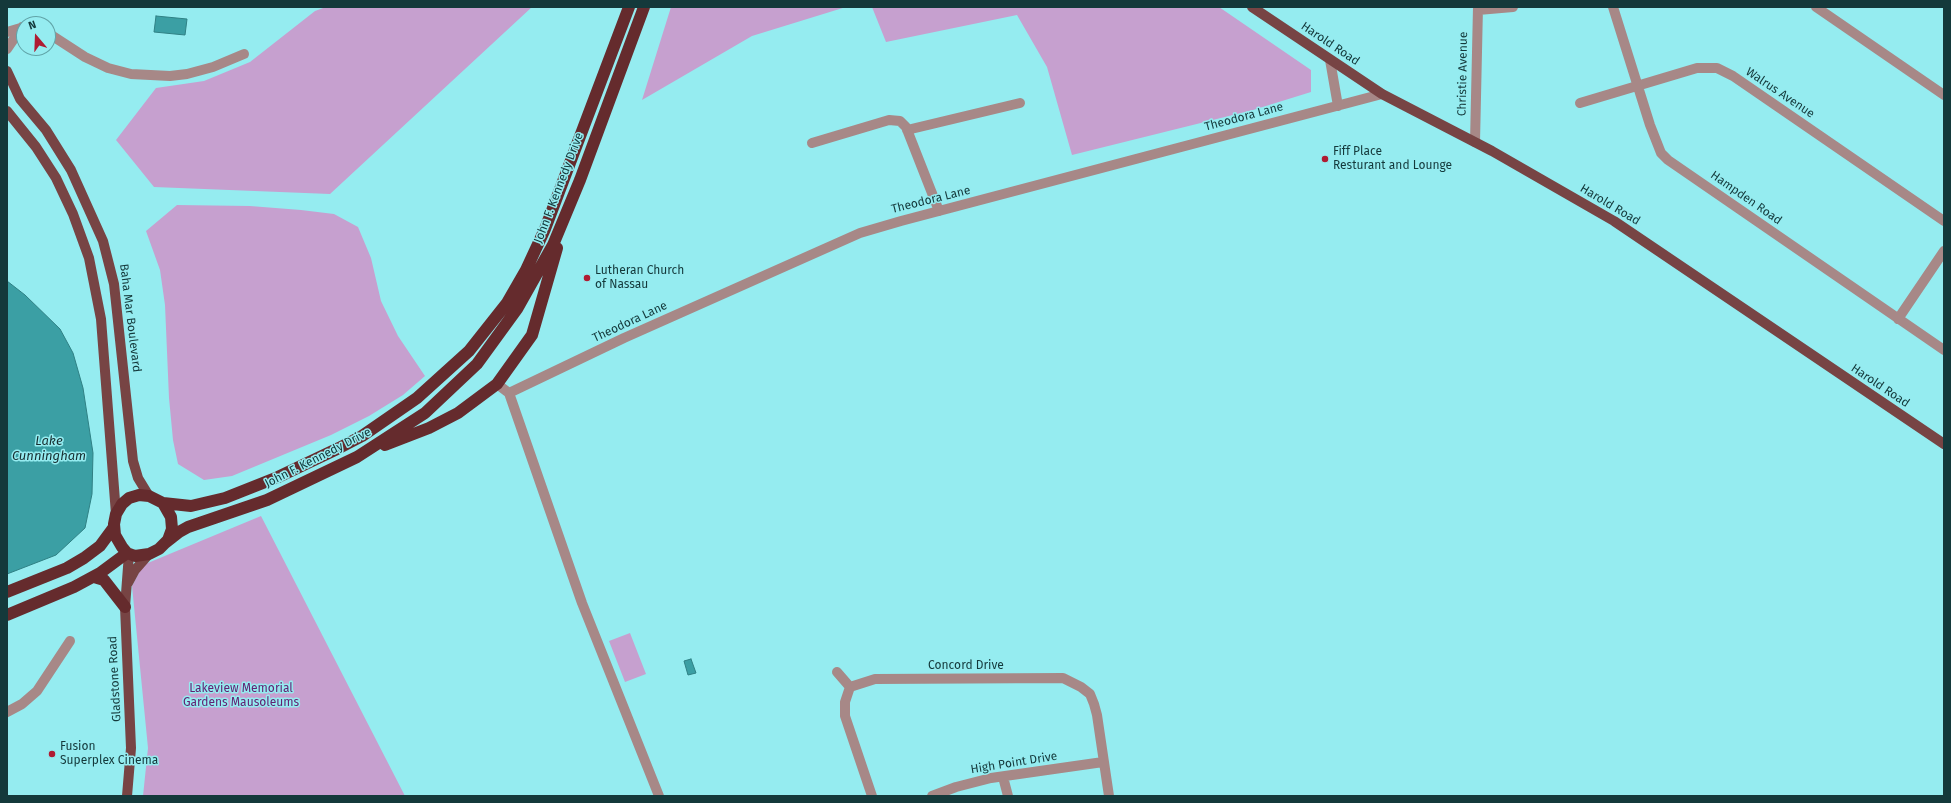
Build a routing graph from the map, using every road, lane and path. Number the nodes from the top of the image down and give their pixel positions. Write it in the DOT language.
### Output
graph roads {
  1 [pos="629,7"];
  2 [pos="644,7"];
  3 [pos="1252,7"];
  4 [pos="1513,7"];
  5 [pos="1613,7"];
  6 [pos="1816,7"];
  7 [pos="1478,8"];
  8 [pos="16,37"];
  9 [pos="56,38"];
  10 [pos="7,49"];
  11 [pos="244,54"];
  12 [pos="1330,60"];
  13 [pos="7,71"];
  14 [pos="1637,85"];
  15 [pos="1382,94"];
  16 [pos="1944,95"];
  17 [pos="1020,103"];
  18 [pos="1580,103"];
  19 [pos="1338,106"];
  20 [pos="7,111"];
  21 [pos="907,130"];
  22 [pos="1475,142"];
  23 [pos="812,143"];
  24 [pos="939,211"];
  25 [pos="1944,221"];
  26 [pos="560,231"];
  27 [pos="1944,251"];
  28 [pos="1898,319"];
  29 [pos="1944,350"];
  30 [pos="497,384"];
  31 [pos="509,393"];
  32 [pos="1944,444"];
  33 [pos="356,457"];
  34 [pos="149,496"];
  35 [pos="163,503"];
  36 [pos="116,514"];
  37 [pos="114,527"];
  38 [pos="165,543"];
  39 [pos="128,554"];
  40 [pos="149,554"];
  41 [pos="94,577"];
  42 [pos="127,586"];
  43 [pos="7,592"];
  44 [pos="125,607"];
  45 [pos="7,615"];
  46 [pos="70,641"];
  47 [pos="837,672"];
  48 [pos="850,687"];
  49 [pos="7,712"];
  50 [pos="1103,762"];
  51 [pos="1003,777"];
  52 [pos="127,796"];
  53 [pos="659,796"];
  54 [pos="872,796"];
  55 [pos="932,796"];
  56 [pos="1008,796"];
  57 [pos="1109,796"];
  1 -- 35 [label="highway, John F. Kennedy Drive"];
  2 -- 26 [label="highway, John F. Kennedy Drive"];
  3 -- 12 [label="main road, Harold Road"];
  4 -- 7 [label="street"];
  5 -- 14 [label="street, Hampden Road"];
  6 -- 16 [label="street"];
  7 -- 22 [label="street, Christie Avenue"];
  8 -- 10 [label="street"];
  9 -- 11 [label="street"];
  12 -- 15 [label="main road, Harold Road"];
  12 -- 19 [label="street"];
  13 -- 34 [label="main road, Baha Mar Boulevard"];
  14 -- 18 [label="street, Walrus Avenue"];
  14 -- 25 [label="street, Walrus Avenue"];
  14 -- 28 [label="street, Hampden Road"];
  15 -- 19 [label="street, Theodora Lane"];
  15 -- 22 [label="main road, Harold Road"];
  17 -- 21 [label="street"];
  19 -- 24 [label="street, Theodora Lane"];
  20 -- 36 [label="main road"];
  21 -- 23 [label="street"];
  21 -- 24 [label="street"];
  22 -- 32 [label="main road, Harold Road"];
  24 -- 31 [label="street, Theodora Lane"];
  26 -- 30 [label="highway"];
  26 -- 33 [label="highway, John F. Kennedy Drive"];
  27 -- 28 [label="street"];
  28 -- 29 [label="street, Hampden Road"];
  30 -- 31 [label="street"];
  30 -- 33 [label="highway"];
  31 -- 53 [label="street"];
  33 -- 38 [label="highway, John F. Kennedy Drive"];
  34 -- 35 [label="highway, John F. Kennedy Drive"];
  34 -- 36 [label="highway"];
  35 -- 38 [label="highway"];
  36 -- 37 [label="highway"];
  37 -- 39 [label="highway"];
  37 -- 43 [label="highway"];
  38 -- 40 [label="highway, John F. Kennedy Drive"];
  39 -- 40 [label="highway"];
  39 -- 41 [label="highway"];
  39 -- 42 [label="main road, Gladstone Road"];
  40 -- 42 [label="main road, Gladstone Road"];
  41 -- 44 [label="highway"];
  41 -- 45 [label="highway"];
  42 -- 44 [label="main road, Gladstone Road"];
  44 -- 52 [label="main road, Gladstone Road"];
  46 -- 49 [label="street"];
  47 -- 48 [label="street"];
  48 -- 50 [label="street, Concord Drive"];
  48 -- 54 [label="street"];
  50 -- 51 [label="street, High Point Drive"];
  50 -- 57 [label="street, Concord Drive"];
  51 -- 55 [label="street, High Point Drive"];
  51 -- 56 [label="street"];
}
